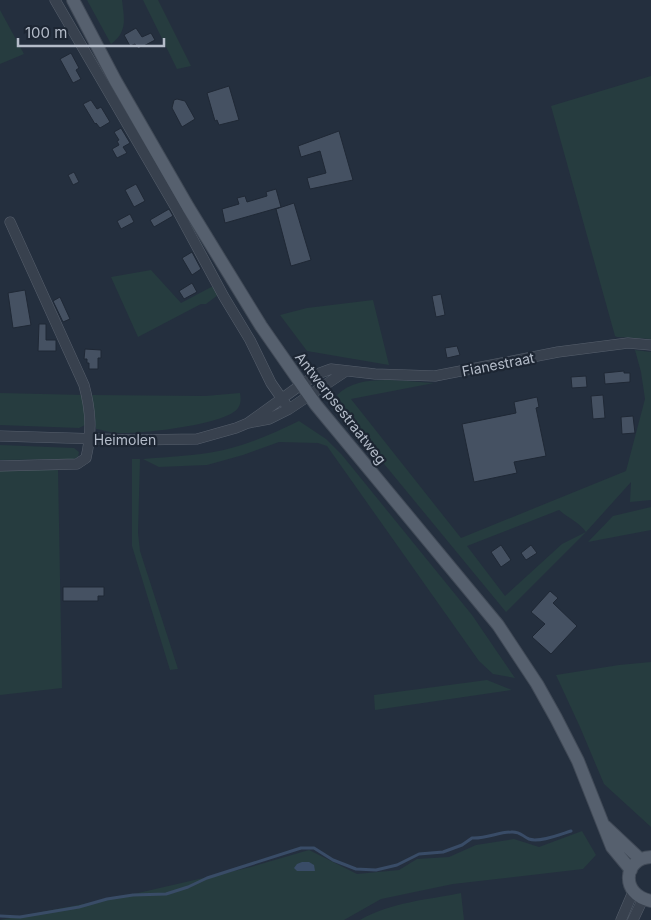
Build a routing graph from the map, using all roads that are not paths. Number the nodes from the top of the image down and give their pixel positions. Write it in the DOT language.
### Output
graph roads {
  1 [pos="55,0"];
  2 [pos="72,0"];
  3 [pos="10,222"];
  4 [pos="651,345"];
  5 [pos="346,371"];
  6 [pos="302,384"];
  7 [pos="310,396"];
  8 [pos="281,399"];
  9 [pos="289,409"];
  10 [pos="248,423"];
  11 [pos="0,436"];
  12 [pos="90,439"];
  13 [pos="0,466"];
  14 [pos="602,823"];
  15 [pos="646,858"];
  16 [pos="631,870"];
  17 [pos="642,897"];
  18 [pos="621,920"];
  19 [pos="633,920"];
  1 -- 8 [label="street"];
  2 -- 6 [label="main road, Antwerpsestraatweg"];
  3 -- 12 [label="street"];
  4 -- 5 [label="street, Fianestraat"];
  5 -- 6 [label="street, Fianestraat"];
  5 -- 7 [label="street"];
  6 -- 7 [label="main road, Antwerpsestraatweg"];
  6 -- 8 [label="street, Heimolen"];
  7 -- 9 [label="street, Heimolen"];
  7 -- 14 [label="main road, Antwerpsestraatweg"];
  8 -- 9 [label="street"];
  8 -- 10 [label="street, Heimolen"];
  9 -- 10 [label="street, Heimolen"];
  10 -- 12 [label="street, Heimolen"];
  11 -- 12 [label="street, Heimolen"];
  12 -- 13 [label="street"];
  14 -- 15 [label="main road, Antwerpsestraatweg"];
  14 -- 16 [label="main road, Antwerpsestraatweg"];
  15 -- 16 [label="main road"];
  16 -- 17 [label="main road"];
  17 -- 18 [label="street"];
  17 -- 19 [label="street"];
}
